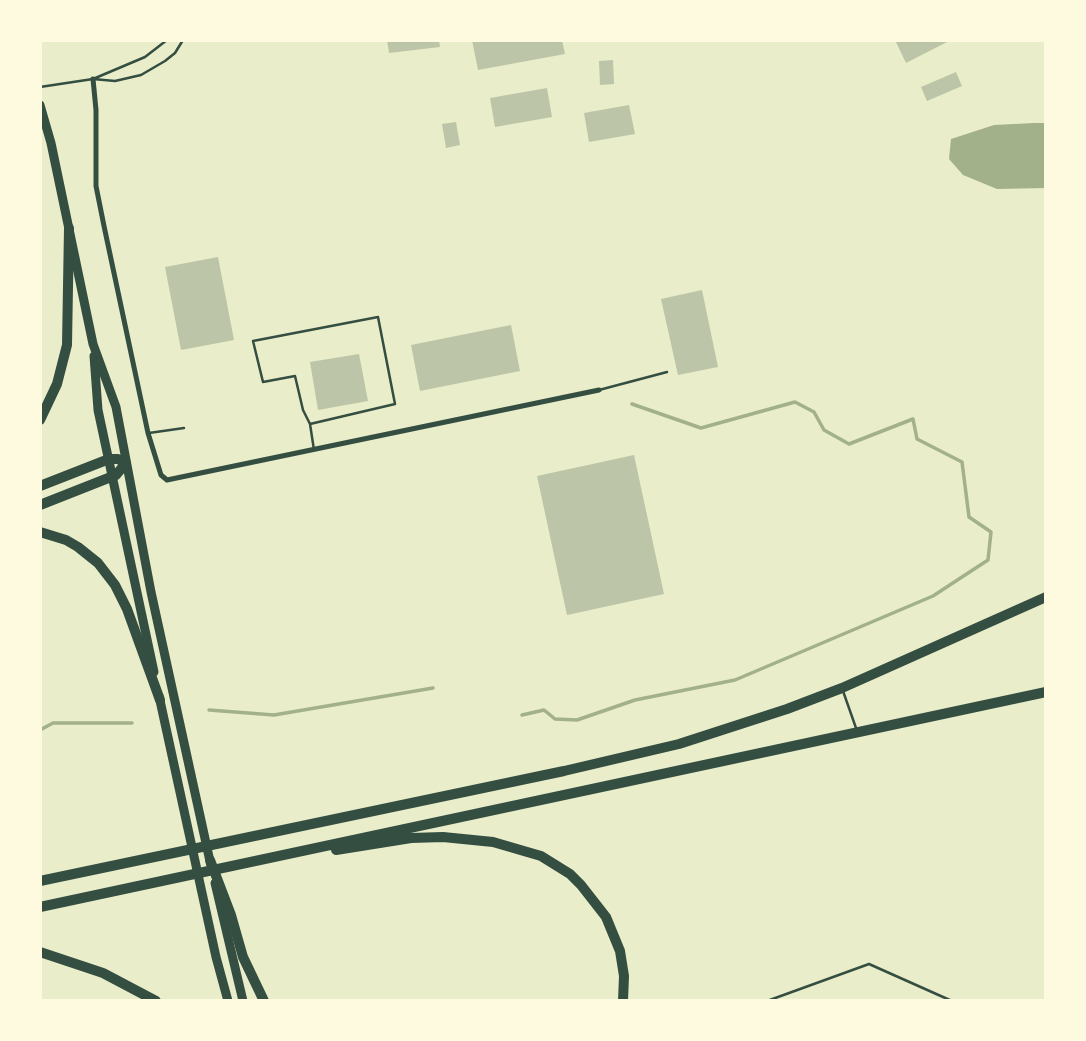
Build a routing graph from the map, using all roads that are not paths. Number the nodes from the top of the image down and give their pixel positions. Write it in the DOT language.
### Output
graph roads {
  1 [pos="167,40"];
  2 [pos="183,40"];
  3 [pos="93,79"];
  4 [pos="40,87"];
  5 [pos="40,105"];
  6 [pos="69,228"];
  7 [pos="93,344"];
  8 [pos="667,372"];
  9 [pos="599,390"];
  10 [pos="40,420"];
  11 [pos="310,424"];
  12 [pos="184,428"];
  13 [pos="148,433"];
  14 [pos="314,450"];
  15 [pos="109,459"];
  16 [pos="126,463"];
  17 [pos="113,477"];
  18 [pos="40,486"];
  19 [pos="40,505"];
  20 [pos="40,532"];
  21 [pos="1046,597"];
  22 [pos="842,688"];
  23 [pos="1046,692"];
  24 [pos="160,700"];
  25 [pos="858,733"];
  26 [pos="210,860"];
  27 [pos="244,864"];
  28 [pos="42,880"];
  29 [pos="40,907"];
  30 [pos="40,952"];
  31 [pos="156,1001"];
  32 [pos="228,1001"];
  33 [pos="243,1001"];
  34 [pos="264,1001"];
  35 [pos="623,1001"];
  36 [pos="767,1001"];
  37 [pos="952,1001"];
  1 -- 3 [label="lane"];
  2 -- 3 [label="lane"];
  3 -- 4 [label="lane"];
  3 -- 13 [label="street"];
  5 -- 6 [label="main road"];
  6 -- 7 [label="main road"];
  6 -- 10 [label="highway"];
  7 -- 15 [label="main road"];
  7 -- 16 [label="main road"];
  8 -- 9 [label="lane"];
  9 -- 14 [label="street"];
  11 -- 11 [label="lane"];
  11 -- 14 [label="lane"];
  12 -- 13 [label="lane"];
  13 -- 14 [label="street"];
  15 -- 16 [label="highway"];
  15 -- 17 [label="main road"];
  15 -- 18 [label="highway"];
  16 -- 17 [label="highway"];
  16 -- 26 [label="main road"];
  17 -- 19 [label="highway"];
  17 -- 24 [label="main road"];
  20 -- 24 [label="highway"];
  21 -- 22 [label="highway"];
  22 -- 25 [label="lane"];
  22 -- 28 [label="highway"];
  23 -- 25 [label="highway"];
  24 -- 32 [label="main road"];
  25 -- 27 [label="highway"];
  26 -- 33 [label="main road"];
  26 -- 34 [label="highway"];
  27 -- 29 [label="highway"];
  27 -- 35 [label="highway"];
  30 -- 31 [label="highway"];
  36 -- 37 [label="lane"];
}
